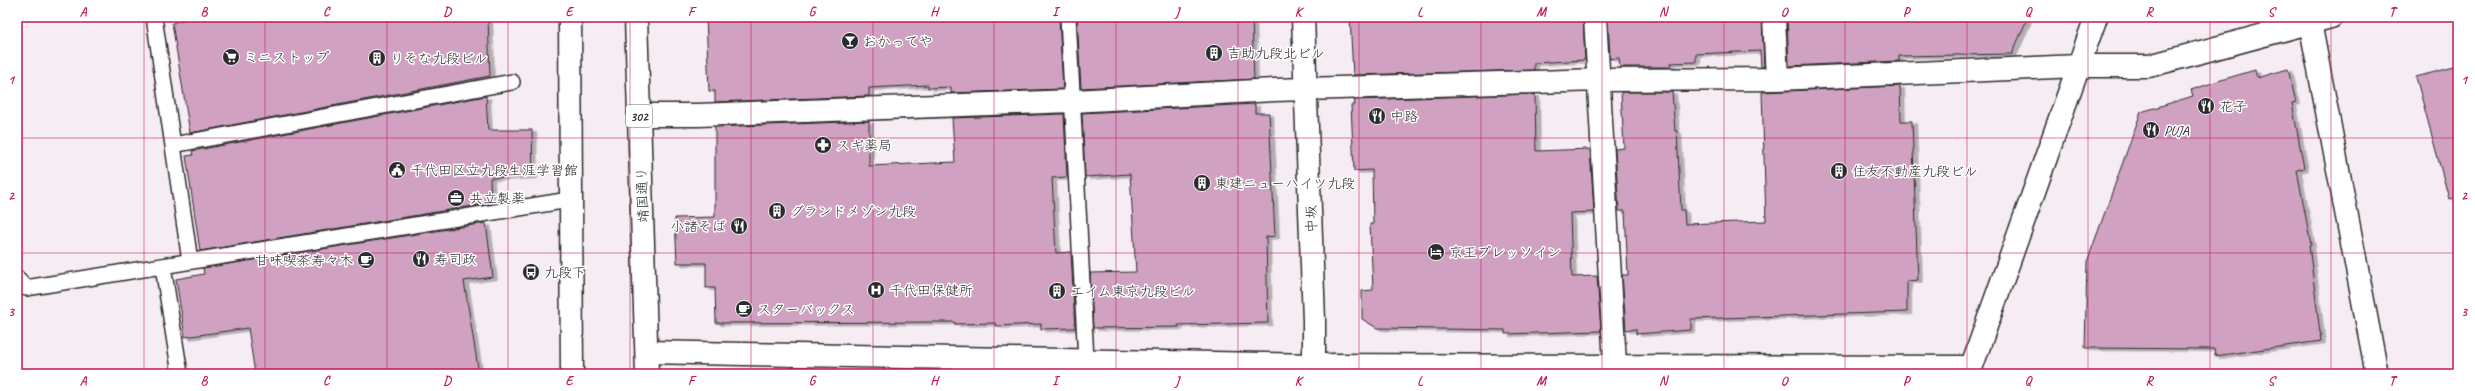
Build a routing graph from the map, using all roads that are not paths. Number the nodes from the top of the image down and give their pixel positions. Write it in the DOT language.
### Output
graph roads {
  1 [pos="154,17"];
  2 [pos="570,17"];
  3 [pos="636,17"];
  4 [pos="1068,17"];
  5 [pos="1303,17"];
  6 [pos="1595,17"];
  7 [pos="1774,17"];
  8 [pos="2096,17"];
  9 [pos="2331,17"];
  10 [pos="2309,20"];
  11 [pos="2078,66"];
  12 [pos="1777,79"];
  13 [pos="1599,80"];
  14 [pos="512,82"];
  15 [pos="1306,90"];
  16 [pos="1073,101"];
  17 [pos="639,115"];
  18 [pos="173,145"];
  19 [pos="569,200"];
  20 [pos="190,261"];
  21 [pos="163,267"];
  22 [pos="17,278"];
  23 [pos="647,352"];
  24 [pos="1086,360"];
  25 [pos="1615,364"];
  26 [pos="1314,369"];
  27 [pos="1970,371"];
  28 [pos="180,374"];
  29 [pos="572,374"];
  30 [pos="647,374"];
  31 [pos="2377,374"];
  1 -- 18 [label="lane"];
  2 -- 19 [label="street"];
  3 -- 17 [label="street, 靖国通り / 302"];
  4 -- 16 [label="lane"];
  5 -- 15 [label="street, 中坂"];
  6 -- 13 [label="street"];
  7 -- 12 [label="street"];
  8 -- 11 [label="street"];
  9 -- 10 [label="street"];
  10 -- 11 [label="street"];
  10 -- 31 [label="street"];
  11 -- 12 [label="street"];
  11 -- 27 [label="street"];
  12 -- 13 [label="street"];
  13 -- 15 [label="street"];
  13 -- 25 [label="street"];
  14 -- 18 [label="lane"];
  15 -- 16 [label="street"];
  15 -- 26 [label="street, 中坂"];
  16 -- 17 [label="street"];
  16 -- 24 [label="lane"];
  17 -- 23 [label="street, 靖国通り / 302"];
  18 -- 20 [label="lane"];
  19 -- 20 [label="lane"];
  19 -- 29 [label="street"];
  20 -- 21 [label="lane"];
  21 -- 22 [label="lane"];
  21 -- 28 [label="lane"];
  23 -- 24 [label="street"];
  23 -- 30 [label="street, 靖国通り / 302"];
  24 -- 26 [label="street"];
  25 -- 26 [label="street"];
  25 -- 27 [label="street"];
}
